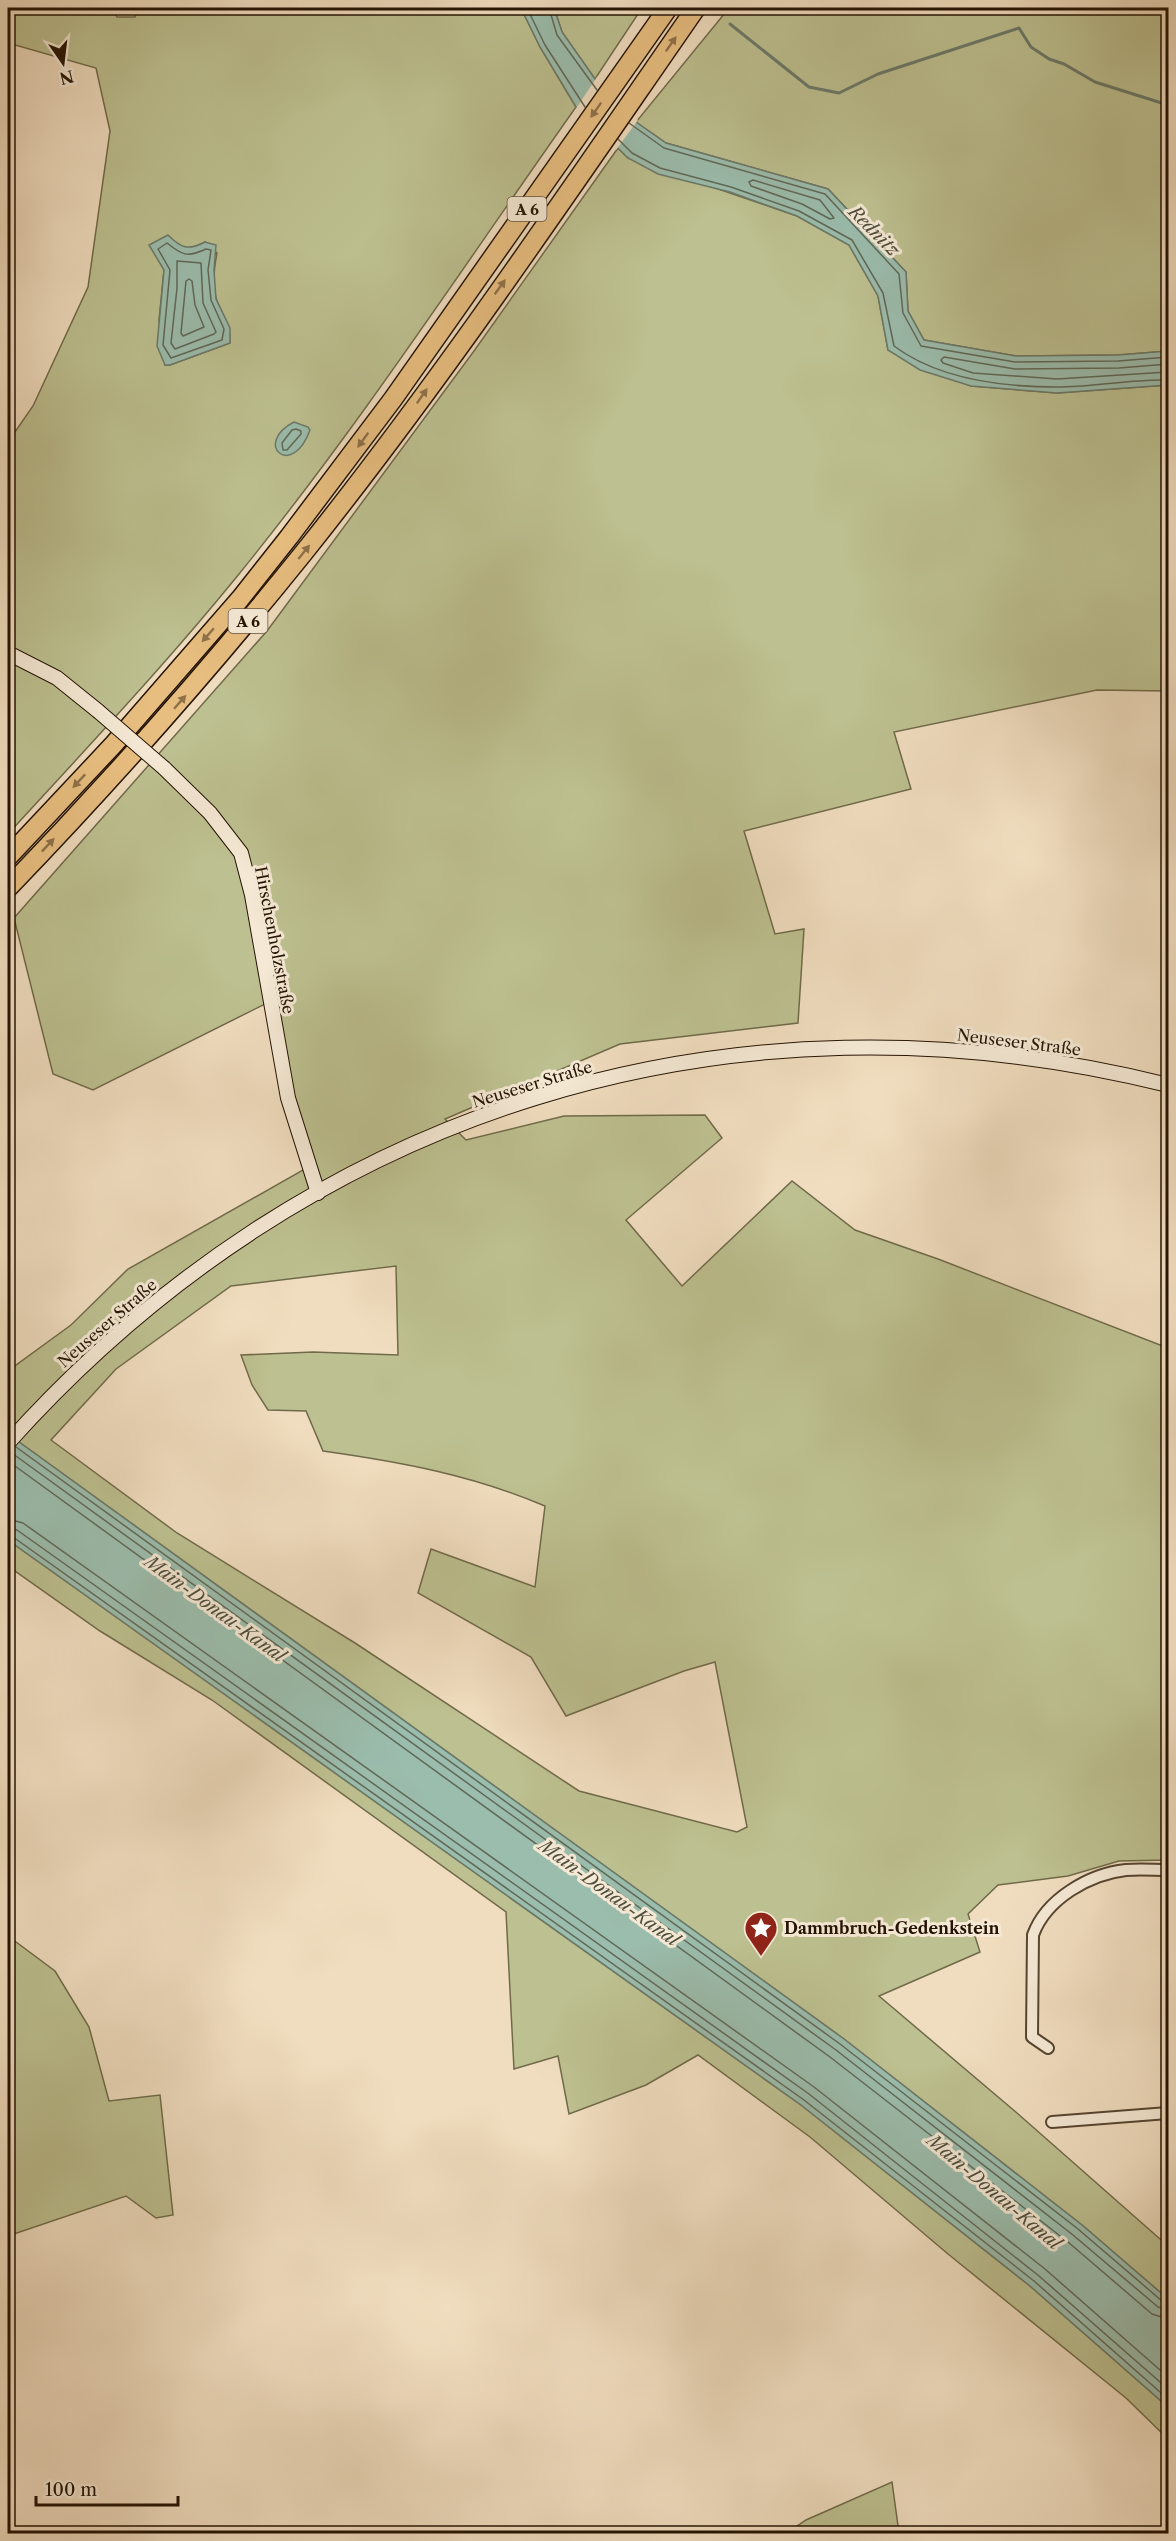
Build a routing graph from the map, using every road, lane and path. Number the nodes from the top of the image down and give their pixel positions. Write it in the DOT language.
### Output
graph roads {
  1 [pos="668,8"];
  2 [pos="696,8"];
  3 [pos="8,653"];
  4 [pos="8,857"];
  5 [pos="8,888"];
  6 [pos="1168,1085"];
  7 [pos="318,1193"];
  8 [pos="8,1443"];
  9 [pos="1168,1870"];
  10 [pos="1048,2048"];
  11 [pos="1168,2113"];
  12 [pos="1052,2122"];
  1 -- 4 [label="highway, A 6, one-way"];
  5 -- 2 [label="highway, A 6, one-way"];
  3 -- 7 [label="main road, Hirschenholzstraße, bridge"];
  6 -- 7 [label="main road, Neuseser Straße"];
  7 -- 8 [label="main road, Neuseser Straße"];
  9 -- 10 [label="street"];
  11 -- 12 [label="street"];
}
